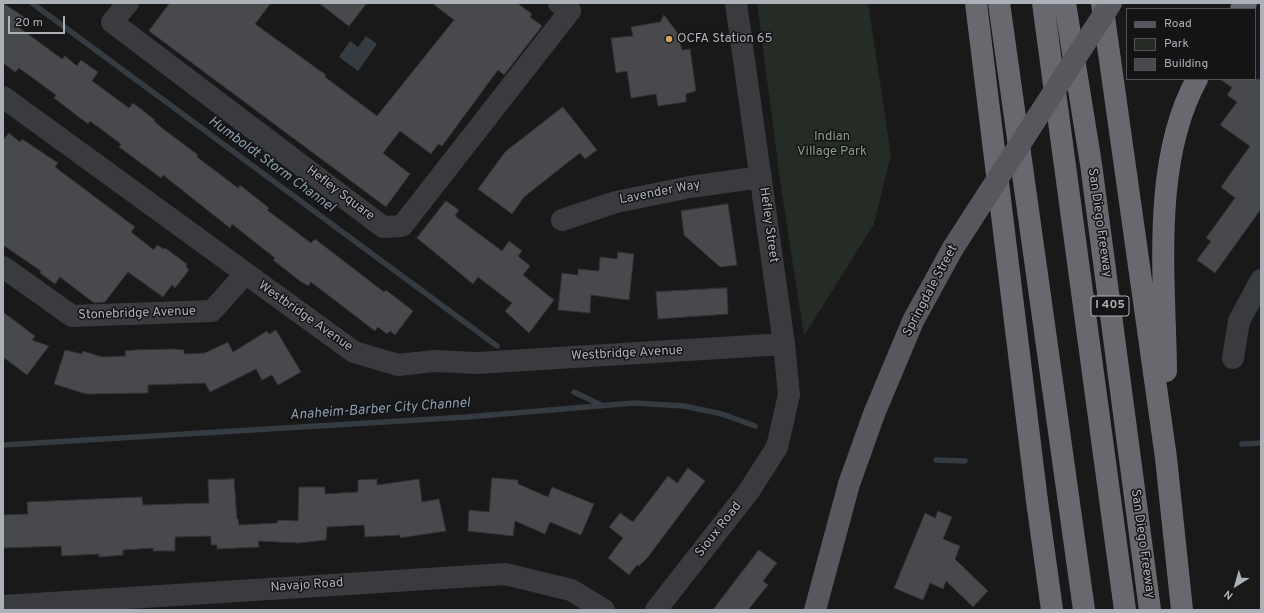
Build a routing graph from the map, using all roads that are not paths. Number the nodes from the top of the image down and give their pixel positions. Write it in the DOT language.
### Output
graph roads {
  1 [pos="128,3"];
  2 [pos="559,3"];
  3 [pos="736,3"];
  4 [pos="976,3"];
  5 [pos="999,3"];
  6 [pos="1043,3"];
  7 [pos="1066,3"];
  8 [pos="1102,3"];
  9 [pos="1111,3"];
  10 [pos="1197,80"];
  11 [pos="3,97"];
  12 [pos="761,176"];
  13 [pos="562,220"];
  14 [pos="3,267"];
  15 [pos="245,274"];
  16 [pos="1261,280"];
  17 [pos="784,344"];
  18 [pos="1233,358"];
  19 [pos="777,447"];
  20 [pos="1166,458"];
  21 [pos="3,606"];
  22 [pos="604,610"];
  23 [pos="656,610"];
  24 [pos="815,610"];
  25 [pos="1052,610"];
  26 [pos="1084,610"];
  27 [pos="1125,610"];
  28 [pos="1150,610"];
  29 [pos="1182,610"];
  1 -- 2 [label="street, Hefley Square"];
  3 -- 12 [label="street, Hefley Street"];
  4 -- 25 [label="highway"];
  5 -- 26 [label="highway"];
  6 -- 27 [label="highway"];
  7 -- 28 [label="highway, San Diego Freeway / I 405"];
  8 -- 20 [label="highway"];
  9 -- 24 [label="main road, Springdale Street, bridge"];
  10 -- 20 [label="highway"];
  11 -- 15 [label="street, Westbridge Avenue"];
  12 -- 13 [label="street, Lavender Way"];
  12 -- 17 [label="street, Hefley Street"];
  14 -- 15 [label="street, Stonebridge Avenue"];
  15 -- 17 [label="street, Westbridge Avenue"];
  16 -- 18 [label="street"];
  17 -- 19 [label="street, Hefley Street"];
  19 -- 23 [label="street, Sioux Road"];
  20 -- 29 [label="highway"];
  21 -- 22 [label="street, Navajo Road"];
}
